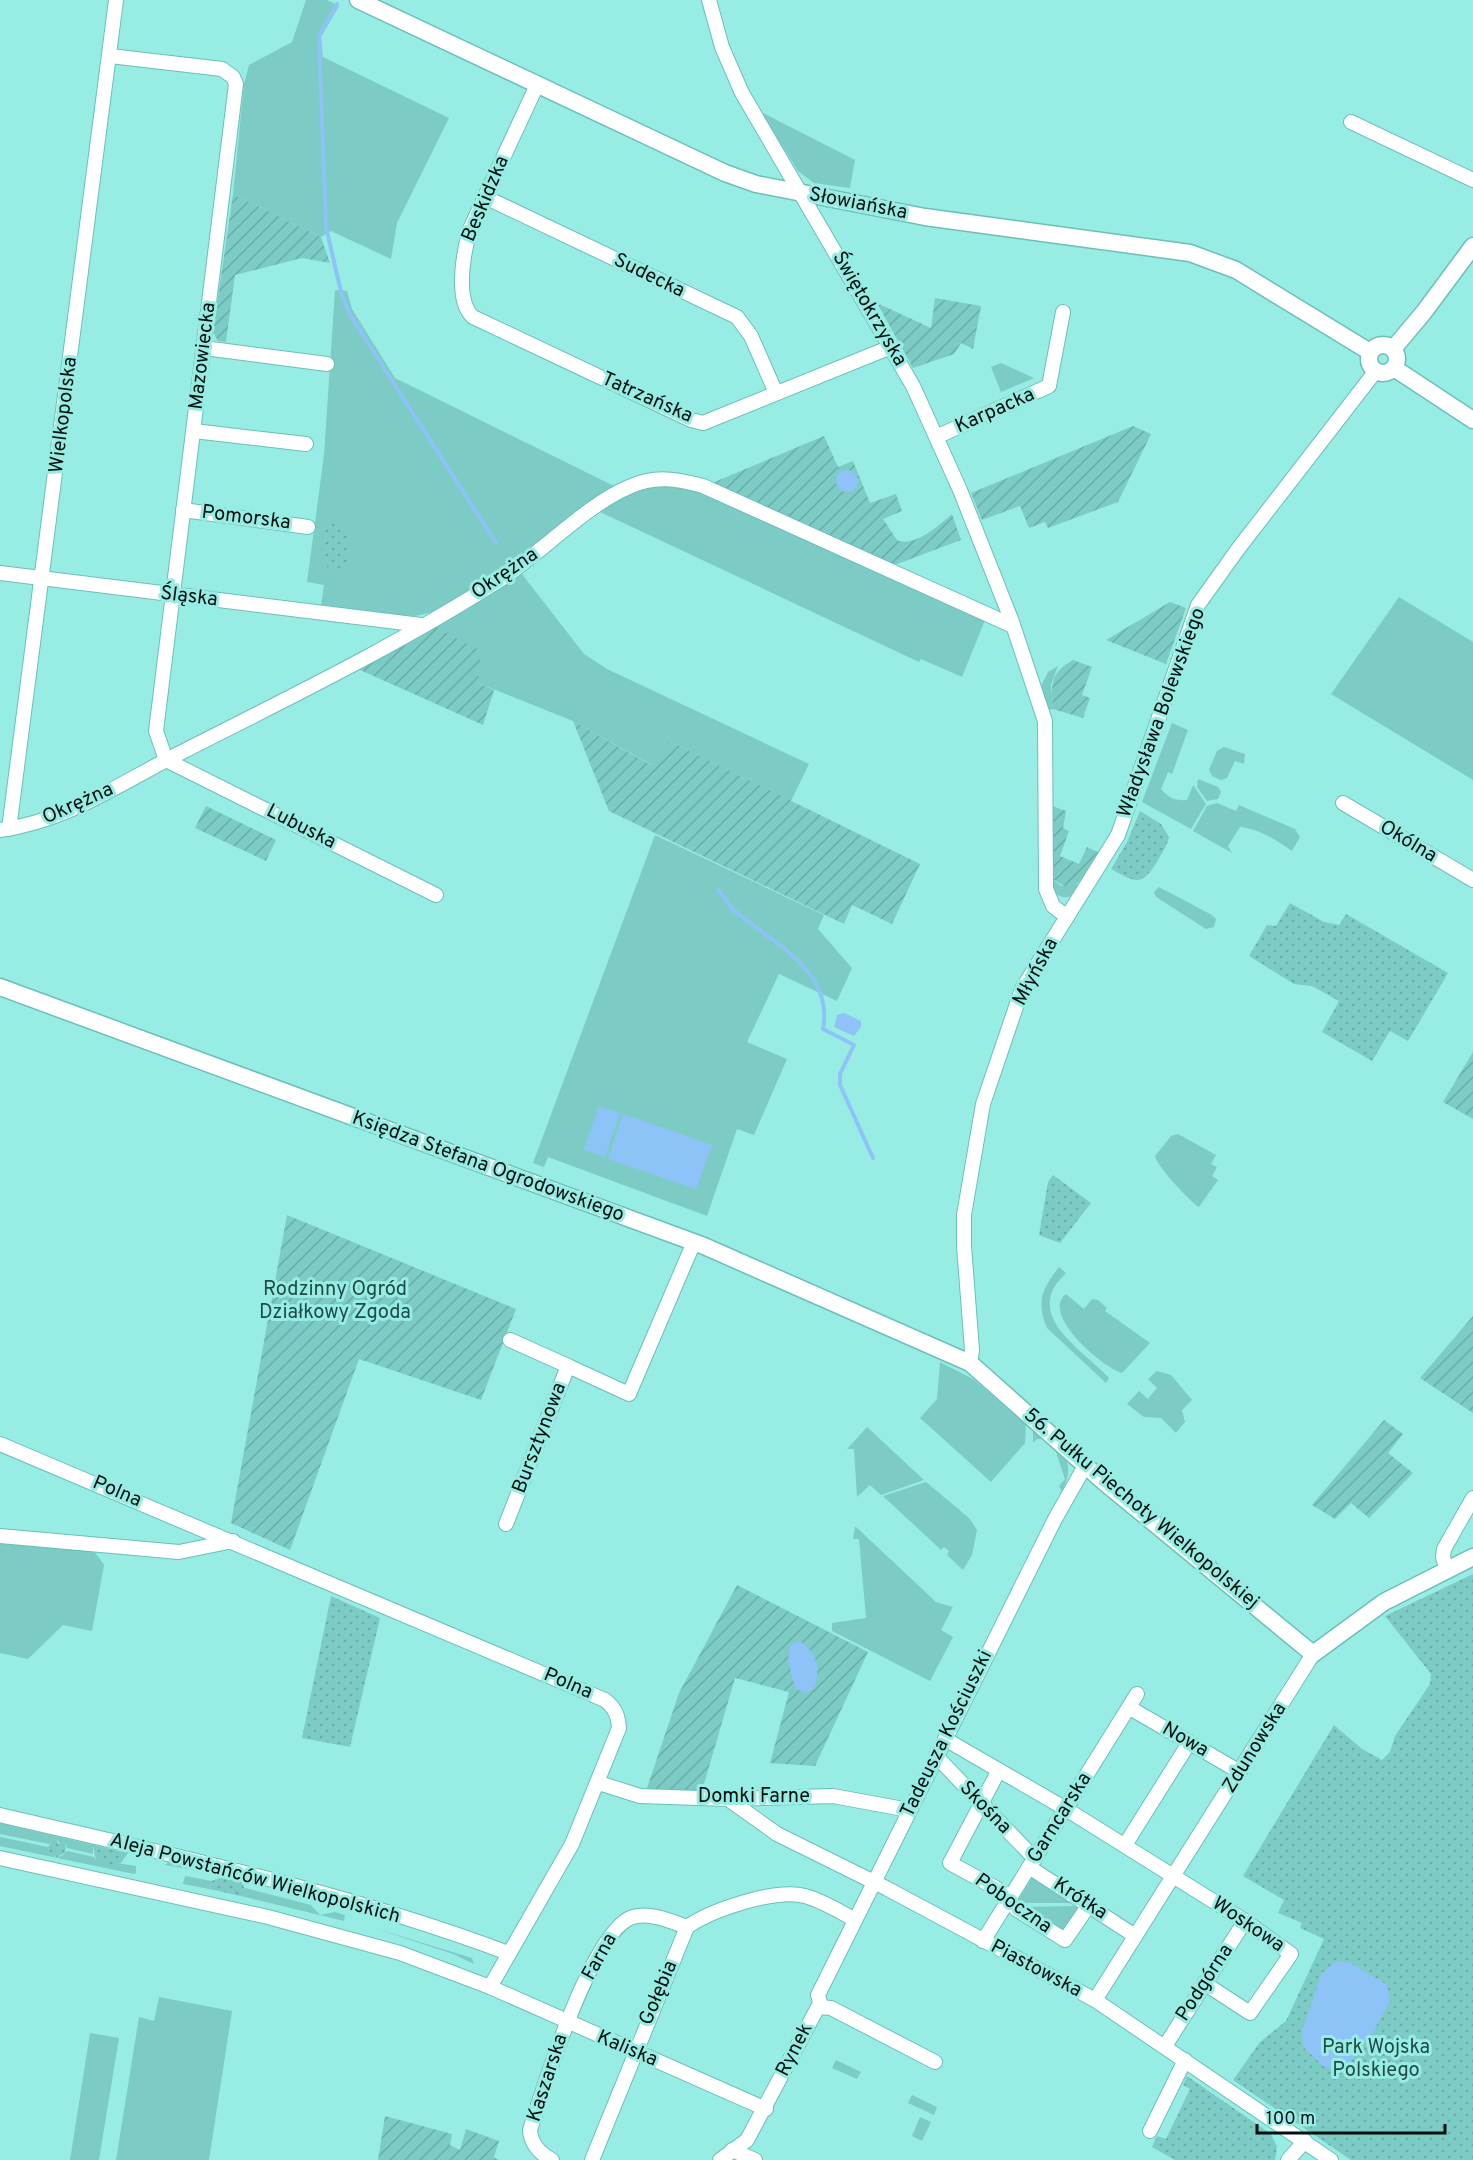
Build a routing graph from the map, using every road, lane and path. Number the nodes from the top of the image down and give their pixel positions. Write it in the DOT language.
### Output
graph roads {
  1 [pos="116,0"];
  2 [pos="358,0"];
  3 [pos="709,0"];
  4 [pos="110,56"];
  5 [pos="537,85"];
  6 [pos="1351,122"];
  7 [pos="1473,180"];
  8 [pos="801,192"];
  9 [pos="484,197"];
  10 [pos="1473,246"];
  11 [pos="1063,312"];
  12 [pos="472,317"];
  13 [pos="891,347"];
  14 [pos="204,348"];
  15 [pos="1393,349"];
  16 [pos="1370,352"];
  17 [pos="327,364"];
  18 [pos="1394,368"];
  19 [pos="1376,372"];
  20 [pos="776,393"];
  21 [pos="1473,420"];
  22 [pos="194,431"];
  23 [pos="936,437"];
  24 [pos="306,444"];
  25 [pos="183,510"];
  26 [pos="308,527"];
  27 [pos="0,573"];
  28 [pos="42,579"];
  29 [pos="172,595"];
  30 [pos="377,621"];
  31 [pos="421,625"];
  32 [pos="1013,626"];
  33 [pos="384,647"];
  34 [pos="166,760"];
  35 [pos="1343,803"];
  36 [pos="5,829"];
  37 [pos="1473,880"];
  38 [pos="436,895"];
  39 [pos="1067,917"];
  40 [pos="0,987"];
  41 [pos="694,1242"];
  42 [pos="510,1340"];
  43 [pos="970,1363"];
  44 [pos="568,1366"];
  45 [pos="0,1444"];
  46 [pos="1085,1466"];
  47 [pos="1473,1498"];
  48 [pos="506,1524"];
  49 [pos="0,1536"];
  50 [pos="233,1541"];
  51 [pos="1473,1557"];
  52 [pos="1447,1571"];
  53 [pos="1313,1654"];
  54 [pos="1137,1694"];
  55 [pos="1130,1708"];
  56 [pos="945,1739"];
  57 [pos="1190,1743"];
  58 [pos="936,1756"];
  59 [pos="999,1770"];
  60 [pos="1240,1772"];
  61 [pos="599,1783"];
  62 [pos="728,1798"];
  63 [pos="980,1804"];
  64 [pos="1066,1809"];
  65 [pos="909,1810"];
  66 [pos="0,1815"];
  67 [pos="1125,1845"];
  68 [pos="0,1858"];
  69 [pos="1032,1863"];
  70 [pos="1173,1877"];
  71 [pos="874,1882"];
  72 [pos="1009,1900"];
  73 [pos="1089,1905"];
  74 [pos="855,1920"];
  75 [pos="1245,1922"];
  76 [pos="687,1927"];
  77 [pos="1130,1932"];
  78 [pos="983,1941"];
  79 [pos="508,1953"];
  80 [pos="1204,1983"];
  81 [pos="490,1986"];
  82 [pos="1095,2000"];
  83 [pos="821,2006"];
  84 [pos="566,2022"];
  85 [pos="1165,2046"];
  86 [pos="634,2052"];
  87 [pos="1185,2060"];
  88 [pos="935,2062"];
  89 [pos="766,2109"];
  90 [pos="1150,2131"];
  91 [pos="1305,2141"];
  92 [pos="732,2150"];
  93 [pos="552,2160"];
  94 [pos="592,2160"];
  95 [pos="720,2160"];
  96 [pos="755,2160"];
  97 [pos="1288,2160"];
  98 [pos="1331,2160"];
  1 -- 4 [label="street, Wielkopolska"];
  2 -- 5 [label="street, Słowiańska"];
  3 -- 8 [label="street, Świętokrzyska"];
  4 -- 14 [label="street, Mazowiecka"];
  4 -- 28 [label="street, Wielkopolska"];
  5 -- 8 [label="street, Słowiańska"];
  5 -- 9 [label="street, Beskidzka"];
  6 -- 7 [label="street"];
  8 -- 13 [label="street, Świętokrzyska"];
  8 -- 16 [label="street, Słowiańska"];
  9 -- 12 [label="street, Beskidzka"];
  9 -- 20 [label="street, Sudecka"];
  10 -- 15 [label="street"];
  11 -- 23 [label="street, Karpacka"];
  12 -- 20 [label="street, Tatrzańska"];
  13 -- 20 [label="street, Tatrzańska"];
  13 -- 23 [label="street, Świętokrzyska"];
  14 -- 17 [label="street"];
  14 -- 22 [label="street, Mazowiecka"];
  15 -- 16 [label="street"];
  15 -- 18 [label="street"];
  16 -- 19 [label="street"];
  18 -- 19 [label="street"];
  18 -- 21 [label="street"];
  19 -- 39 [label="street, Władysława Bolewskiego"];
  22 -- 24 [label="street"];
  22 -- 25 [label="street, Mazowiecka"];
  23 -- 32 [label="street, Świętokrzyska"];
  25 -- 26 [label="street, Pomorska"];
  25 -- 29 [label="street, Mazowiecka"];
  27 -- 28 [label="street, Śląska"];
  28 -- 29 [label="street, Śląska"];
  28 -- 36 [label="street, Wielkopolska"];
  29 -- 30 [label="street, Śląska"];
  29 -- 34 [label="street, Mazowiecka"];
  30 -- 31 [label="street, Śląska"];
  30 -- 33 [label="street"];
  31 -- 32 [label="street, Okrężna"];
  31 -- 33 [label="street, Okrężna"];
  32 -- 39 [label="street, Młyńska"];
  33 -- 34 [label="street, Okrężna"];
  34 -- 36 [label="street, Okrężna"];
  34 -- 38 [label="street, Lubuska"];
  35 -- 37 [label="street, Okólna"];
  39 -- 43 [label="street, Młyńska"];
  40 -- 41 [label="street, Księdza Stefana Ogrodowskiego"];
  41 -- 43 [label="street, Księdza Stefana Ogrodowskiego"];
  41 -- 44 [label="street, Bursztynowa"];
  42 -- 44 [label="street"];
  43 -- 46 [label="street, 56. Pułku Piechoty Wielkopolskiej"];
  44 -- 48 [label="street, Bursztynowa"];
  45 -- 50 [label="street, Polna"];
  46 -- 53 [label="street, 56. Pułku Piechoty Wielkopolskiej"];
  46 -- 56 [label="street, Tadeusza Kościuszki"];
  47 -- 52 [label="street"];
  49 -- 50 [label="street"];
  50 -- 61 [label="street, Polna"];
  51 -- 52 [label="street, Zdunowska"];
  52 -- 53 [label="street, Zdunowska"];
  53 -- 60 [label="street, Zdunowska"];
  54 -- 55 [label="street, Garncarska"];
  55 -- 57 [label="street, Nowa"];
  55 -- 64 [label="street, Garncarska"];
  56 -- 58 [label="street, Tadeusza Kościuszki"];
  56 -- 59 [label="street, Woskowa"];
  57 -- 60 [label="street, Nowa"];
  57 -- 67 [label="street"];
  58 -- 63 [label="street, Skośna"];
  58 -- 65 [label="street, Tadeusza Kościuszki"];
  59 -- 63 [label="street"];
  59 -- 64 [label="street, Woskowa"];
  60 -- 70 [label="street, Zdunowska"];
  61 -- 62 [label="street, Domki Farne"];
  61 -- 79 [label="street, Polna"];
  62 -- 65 [label="street, Domki Farne"];
  62 -- 71 [label="street, Piastowska"];
  63 -- 69 [label="street, Skośna"];
  63 -- 72 [label="street, Poboczna"];
  64 -- 67 [label="street, Woskowa"];
  64 -- 69 [label="street, Garncarska"];
  65 -- 71 [label="street, Tadeusza Kościuszki"];
  66 -- 79 [label="street, Aleja Powstańców Wielkopolskich"];
  67 -- 70 [label="street, Woskowa"];
  68 -- 81 [label="street, Aleja Powstańców Wielkopolskich"];
  69 -- 72 [label="street, Garncarska"];
  69 -- 73 [label="street, Krótka"];
  70 -- 75 [label="street, Woskowa"];
  70 -- 82 [label="street, Zdunowska"];
  71 -- 74 [label="street, Tadeusza Kościuszki"];
  71 -- 78 [label="street, Piastowska"];
  72 -- 73 [label="street, Poboczna"];
  72 -- 78 [label="street, Garncarska"];
  73 -- 77 [label="street, Krótka"];
  74 -- 76 [label="street"];
  74 -- 83 [label="street, Tadeusza Kościuszki"];
  75 -- 80 [label="street, Podgórna"];
  75 -- 80 [label="street, Woskowa"];
  76 -- 84 [label="street, Farna"];
  76 -- 86 [label="street, Gołębia"];
  78 -- 82 [label="street, Piastowska"];
  79 -- 81 [label="street, Polna"];
  80 -- 85 [label="street, Podgórna"];
  81 -- 84 [label="street, Kaliska"];
  82 -- 85 [label="street, Piastowska"];
  83 -- 88 [label="street, Rynek"];
  83 -- 89 [label="street, Rynek"];
  84 -- 86 [label="street, Kaliska"];
  84 -- 93 [label="street, Kaszarska"];
  85 -- 87 [label="street, Piastowska"];
  86 -- 89 [label="street, Kaliska"];
  86 -- 94 [label="street, Gołębia"];
  87 -- 90 [label="street"];
  87 -- 91 [label="street, Piastowska"];
  89 -- 92 [label="street, Rynek"];
  91 -- 97 [label="street"];
  91 -- 98 [label="street, Piastowska"];
  92 -- 95 [label="street, Rynek"];
  92 -- 96 [label="street"];
}
